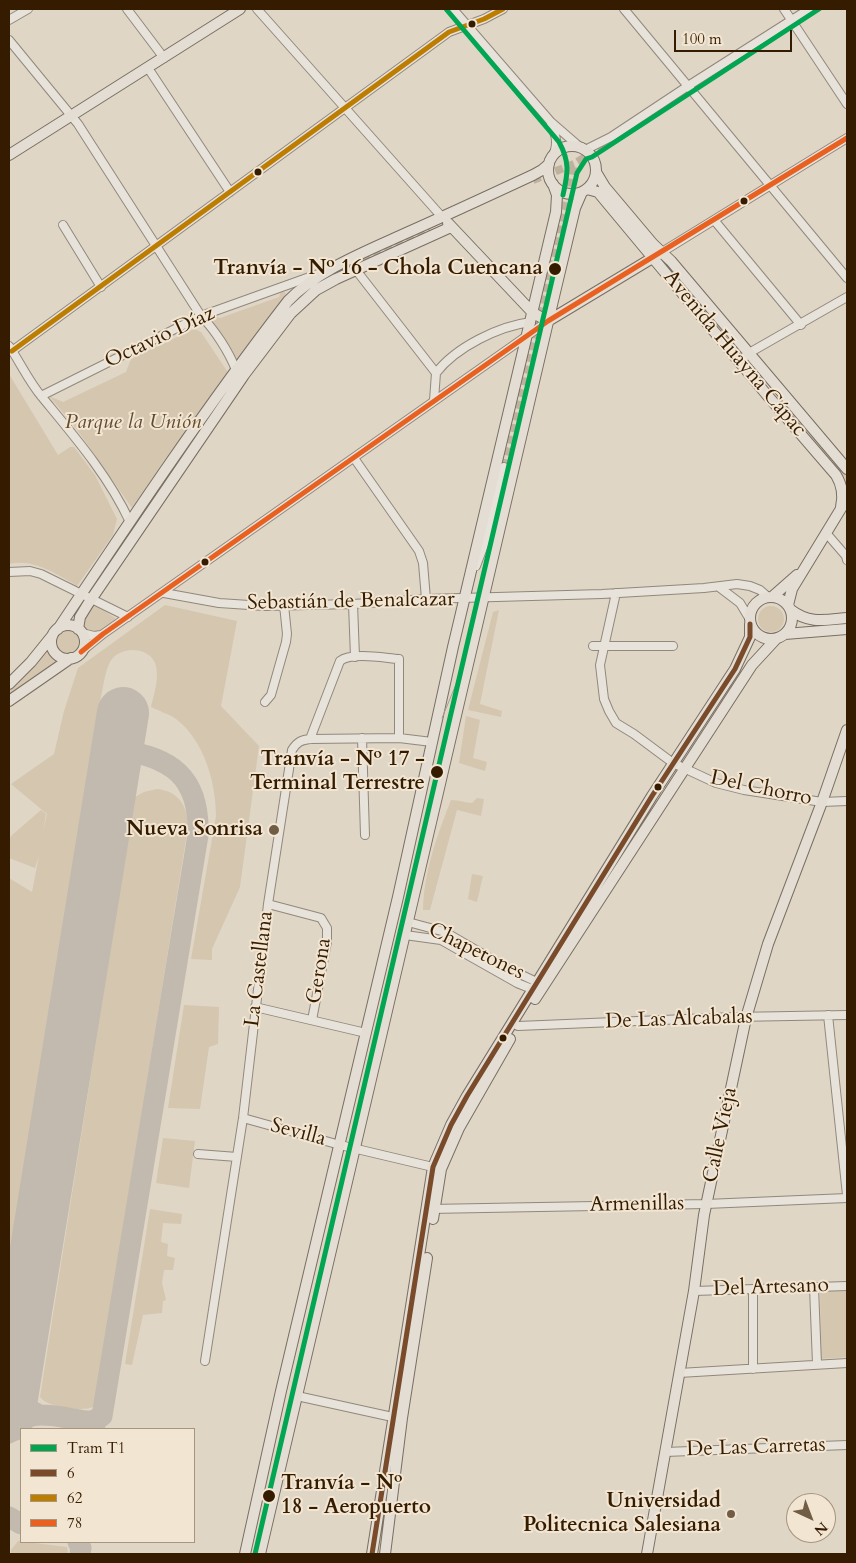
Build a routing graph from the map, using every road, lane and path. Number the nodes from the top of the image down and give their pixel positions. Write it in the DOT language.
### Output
graph roads {
  1 [pos="28,9"];
  2 [pos="127,9"];
  3 [pos="240,9"];
  4 [pos="257,9"];
  5 [pos="453,9"];
  6 [pos="503,9"];
  7 [pos="624,9"];
  8 [pos="784,9"];
  9 [pos="808,9"];
  10 [pos="9,20"];
  11 [pos="791,20"];
  12 [pos="467,25"];
  13 [pos="9,40"];
  14 [pos="164,58"];
  15 [pos="148,68"];
  16 [pos="688,86"];
  17 [pos="847,104"];
  18 [pos="344,108"];
  19 [pos="72,116"];
  20 [pos="551,122"];
  21 [pos="847,138"];
  22 [pos="583,149"];
  23 [pos="9,155"];
  24 [pos="551,161"];
  25 [pos="596,172"];
  26 [pos="553,184"];
  27 [pos="770,185"];
  28 [pos="584,190"];
  29 [pos="230,192"];
  30 [pos="442,217"];
  31 [pos="714,220"];
  32 [pos="63,224"];
  33 [pos="451,227"];
  34 [pos="156,246"];
  35 [pos="657,255"];
  36 [pos="338,266"];
  37 [pos="356,270"];
  38 [pos="847,278"];
  39 [pos="101,287"];
  40 [pos="847,297"];
  41 [pos="551,309"];
  42 [pos="201,316"];
  43 [pos="532,318"];
  44 [pos="548,321"];
  45 [pos="801,325"];
  46 [pos="528,335"];
  47 [pos="11,348"];
  48 [pos="750,353"];
  49 [pos="739,362"];
  50 [pos="240,373"];
  51 [pos="436,373"];
  52 [pos="777,386"];
  53 [pos="767,395"];
  54 [pos="41,396"];
  55 [pos="434,400"];
  56 [pos="354,458"];
  57 [pos="504,467"];
  58 [pos="847,469"];
  59 [pos="845,503"];
  60 [pos="130,522"];
  61 [pos="827,534"];
  62 [pos="847,560"];
  63 [pos="805,567"];
  64 [pos="9,572"];
  65 [pos="468,587"];
  66 [pos="719,587"];
  67 [pos="164,593"];
  68 [pos="616,593"];
  69 [pos="82,594"];
  70 [pos="770,597"];
  71 [pos="483,598"];
  72 [pos="92,599"];
  73 [pos="426,599"];
  74 [pos="465,599"];
  75 [pos="353,604"];
  76 [pos="284,605"];
  77 [pos="789,608"];
  78 [pos="128,617"];
  79 [pos="847,618"];
  80 [pos="750,621"];
  81 [pos="847,629"];
  82 [pos="80,631"];
  83 [pos="55,632"];
  84 [pos="103,634"];
  85 [pos="780,636"];
  86 [pos="593,646"];
  87 [pos="605,646"];
  88 [pos="673,646"];
  89 [pos="81,652"];
  90 [pos="355,657"];
  91 [pos="72,658"];
  92 [pos="9,684"];
  93 [pos="9,701"];
  94 [pos="265,702"];
  95 [pos="847,730"];
  96 [pos="362,738"];
  97 [pos="399,738"];
  98 [pos="310,739"];
  99 [pos="432,742"];
  100 [pos="673,763"];
  101 [pos="684,769"];
  102 [pos="847,801"];
  103 [pos="822,802"];
  104 [pos="365,836"];
  105 [pos="268,904"];
  106 [pos="408,922"];
  107 [pos="405,935"];
  108 [pos="538,987"];
  109 [pos="255,1007"];
  110 [pos="828,1015"];
  111 [pos="847,1015"];
  112 [pos="746,1018"];
  113 [pos="312,1020"];
  114 [pos="515,1025"];
  115 [pos="366,1033"];
  116 [pos="243,1118"];
  117 [pos="340,1144"];
  118 [pos="355,1148"];
  119 [pos="198,1154"];
  120 [pos="237,1157"];
  121 [pos="437,1168"];
  122 [pos="847,1197"];
  123 [pos="706,1204"];
  124 [pos="431,1209"];
  125 [pos="847,1286"];
  126 [pos="814,1287"];
  127 [pos="753,1289"];
  128 [pos="694,1291"];
  129 [pos="205,1361"];
  130 [pos="847,1363"];
  131 [pos="817,1364"];
  132 [pos="753,1369"];
  133 [pos="679,1373"];
  134 [pos="297,1396"];
  135 [pos="398,1418"];
  136 [pos="847,1445"];
  137 [pos="665,1452"];
  138 [pos="245,1554"];
  139 [pos="260,1554"];
  140 [pos="372,1554"];
  141 [pos="385,1554"];
  142 [pos="647,1554"];
  1 -- 10 [label="street"];
  2 -- 14 [label="street"];
  3 -- 14 [label="main road"];
  4 -- 18 [label="street"];
  5 -- 12 [label="street"];
  6 -- 12 [label="street"];
  7 -- 16 [label="street"];
  8 -- 11 [label="street"];
  9 -- 11 [label="street"];
  11 -- 16 [label="street"];
  11 -- 17 [label="street"];
  12 -- 18 [label="street"];
  12 -- 20 [label="street"];
  13 -- 19 [label="street"];
  14 -- 15 [label="main road"];
  15 -- 19 [label="main road"];
  15 -- 29 [label="street"];
  16 -- 22 [label="street"];
  16 -- 27 [label="street"];
  18 -- 29 [label="street"];
  18 -- 30 [label="street"];
  19 -- 23 [label="main road"];
  19 -- 34 [label="street"];
  20 -- 22 [label="street"];
  20 -- 24 [label="street"];
  21 -- 27 [label="street"];
  22 -- 24 [label="main road"];
  22 -- 25 [label="main road"];
  24 -- 26 [label="main road"];
  24 -- 30 [label="main road"];
  25 -- 28 [label="main road"];
  25 -- 35 [label="main road, Avenida Huayna Cápac"];
  26 -- 28 [label="main road"];
  26 -- 43 [label="main road"];
  27 -- 31 [label="street"];
  27 -- 38 [label="street"];
  28 -- 35 [label="main road, Avenida Huayna Cápac"];
  28 -- 41 [label="main road"];
  29 -- 34 [label="street"];
  30 -- 33 [label="main road"];
  30 -- 36 [label="main road"];
  31 -- 35 [label="street"];
  31 -- 45 [label="street"];
  32 -- 39 [label="street"];
  33 -- 37 [label="main road"];
  33 -- 43 [label="main road"];
  34 -- 39 [label="street"];
  34 -- 42 [label="street"];
  35 -- 44 [label="main road"];
  35 -- 48 [label="main road, Avenida Huayna Cápac"];
  35 -- 49 [label="main road, Avenida Huayna Cápac"];
  36 -- 42 [label="street, Octavio Díaz"];
  36 -- 50 [label="main road"];
  37 -- 50 [label="main road"];
  37 -- 51 [label="street"];
  39 -- 47 [label="street"];
  40 -- 45 [label="street"];
  41 -- 43 [label="main road"];
  41 -- 44 [label="main road"];
  42 -- 50 [label="street"];
  42 -- 54 [label="street, Octavio Díaz"];
  43 -- 44 [label="main road"];
  43 -- 46 [label="main road"];
  43 -- 51 [label="street"];
  44 -- 46 [label="street"];
  44 -- 71 [label="main road"];
  45 -- 48 [label="street"];
  46 -- 55 [label="street"];
  46 -- 65 [label="main road"];
  47 -- 54 [label="street"];
  48 -- 49 [label="street"];
  48 -- 52 [label="main road, Avenida Huayna Cápac"];
  49 -- 53 [label="main road, Avenida Huayna Cápac"];
  50 -- 60 [label="main road"];
  50 -- 72 [label="main road"];
  51 -- 55 [label="street"];
  52 -- 53 [label="main road"];
  52 -- 58 [label="main road, Avenida Huayna Cápac"];
  53 -- 59 [label="main road, Avenida Huayna Cápac"];
  54 -- 60 [label="street"];
  55 -- 56 [label="street"];
  56 -- 67 [label="street"];
  56 -- 73 [label="street"];
  57 -- 65 [label="street"];
  59 -- 61 [label="main road"];
  60 -- 69 [label="main road"];
  61 -- 62 [label="street"];
  61 -- 63 [label="main road"];
  63 -- 70 [label="main road"];
  63 -- 77 [label="main road"];
  64 -- 69 [label="street"];
  65 -- 74 [label="main road"];
  66 -- 68 [label="street, Sebastián de Benalcazar"];
  66 -- 70 [label="street, Sebastián de Benalcazar"];
  66 -- 80 [label="street"];
  67 -- 76 [label="street, Sebastián de Benalcazar"];
  67 -- 78 [label="street"];
  68 -- 71 [label="street, Sebastián de Benalcazar"];
  68 -- 87 [label="street, Del Chorro"];
  69 -- 72 [label="street"];
  69 -- 83 [label="main road"];
  70 -- 77 [label="main road"];
  70 -- 80 [label="main road"];
  71 -- 74 [label="street, Sebastián de Benalcazar"];
  71 -- 106 [label="main road"];
  72 -- 78 [label="street"];
  72 -- 82 [label="main road"];
  73 -- 74 [label="street, Sebastián de Benalcazar"];
  73 -- 75 [label="street, Sebastián de Benalcazar"];
  74 -- 99 [label="main road"];
  75 -- 76 [label="street, Sebastián de Benalcazar"];
  75 -- 90 [label="street"];
  76 -- 94 [label="street"];
  77 -- 79 [label="main road"];
  77 -- 85 [label="main road"];
  78 -- 84 [label="street"];
  80 -- 85 [label="main road"];
  80 -- 100 [label="main road"];
  81 -- 85 [label="main road"];
  82 -- 83 [label="main road"];
  82 -- 84 [label="street"];
  82 -- 89 [label="main road"];
  83 -- 91 [label="main road"];
  83 -- 92 [label="main road"];
  84 -- 89 [label="street"];
  85 -- 101 [label="main road"];
  86 -- 87 [label="street"];
  87 -- 88 [label="street"];
  87 -- 100 [label="street, Del Chorro"];
  89 -- 91 [label="main road"];
  90 -- 97 [label="street"];
  90 -- 98 [label="street"];
  91 -- 93 [label="main road"];
  95 -- 103 [label="main road, Calle Vieja"];
  96 -- 97 [label="street"];
  96 -- 98 [label="street"];
  96 -- 104 [label="street"];
  97 -- 99 [label="street"];
  98 -- 105 [label="street, La Castellana"];
  99 -- 115 [label="main road"];
  100 -- 101 [label="street, Del Chorro"];
  100 -- 108 [label="main road"];
  101 -- 103 [label="street, Del Chorro"];
  101 -- 108 [label="main road"];
  102 -- 103 [label="street, Del Chorro"];
  103 -- 112 [label="main road, Calle Vieja"];
  105 -- 109 [label="street, La Castellana"];
  105 -- 113 [label="street, Gerona"];
  106 -- 107 [label="main road"];
  106 -- 108 [label="street, Chapetones"];
  107 -- 108 [label="street, Chapetones"];
  107 -- 118 [label="main road"];
  108 -- 114 [label="main road"];
  109 -- 113 [label="street"];
  109 -- 116 [label="street, La Castellana"];
  110 -- 111 [label="street, De Las Alcabalas"];
  110 -- 112 [label="street, De Las Alcabalas"];
  110 -- 122 [label="street"];
  112 -- 114 [label="street, De Las Alcabalas"];
  112 -- 123 [label="main road, Calle Vieja"];
  113 -- 115 [label="street"];
  114 -- 121 [label="main road"];
  115 -- 117 [label="main road"];
  116 -- 117 [label="street, Sevilla"];
  116 -- 120 [label="street, La Castellana"];
  117 -- 118 [label="street, Sevilla"];
  117 -- 138 [label="main road"];
  118 -- 121 [label="street, Sevilla"];
  118 -- 134 [label="main road"];
  119 -- 120 [label="street"];
  120 -- 129 [label="street, La Castellana"];
  121 -- 124 [label="main road"];
  122 -- 123 [label="street, Armenillas"];
  123 -- 124 [label="street, Armenillas"];
  123 -- 128 [label="main road, Calle Vieja"];
  124 -- 135 [label="main road"];
  125 -- 126 [label="street, Del Artesano"];
  126 -- 127 [label="street, Del Artesano"];
  126 -- 131 [label="street"];
  127 -- 128 [label="street, Del Artesano"];
  127 -- 132 [label="street"];
  128 -- 133 [label="main road, Calle Vieja"];
  130 -- 131 [label="street"];
  131 -- 132 [label="street"];
  132 -- 133 [label="street"];
  133 -- 137 [label="main road, Calle Vieja"];
  134 -- 135 [label="street"];
  134 -- 139 [label="main road"];
  135 -- 140 [label="main road"];
  135 -- 141 [label="main road"];
  136 -- 137 [label="street, De Las Carretas"];
  137 -- 142 [label="main road, Calle Vieja"];
}
